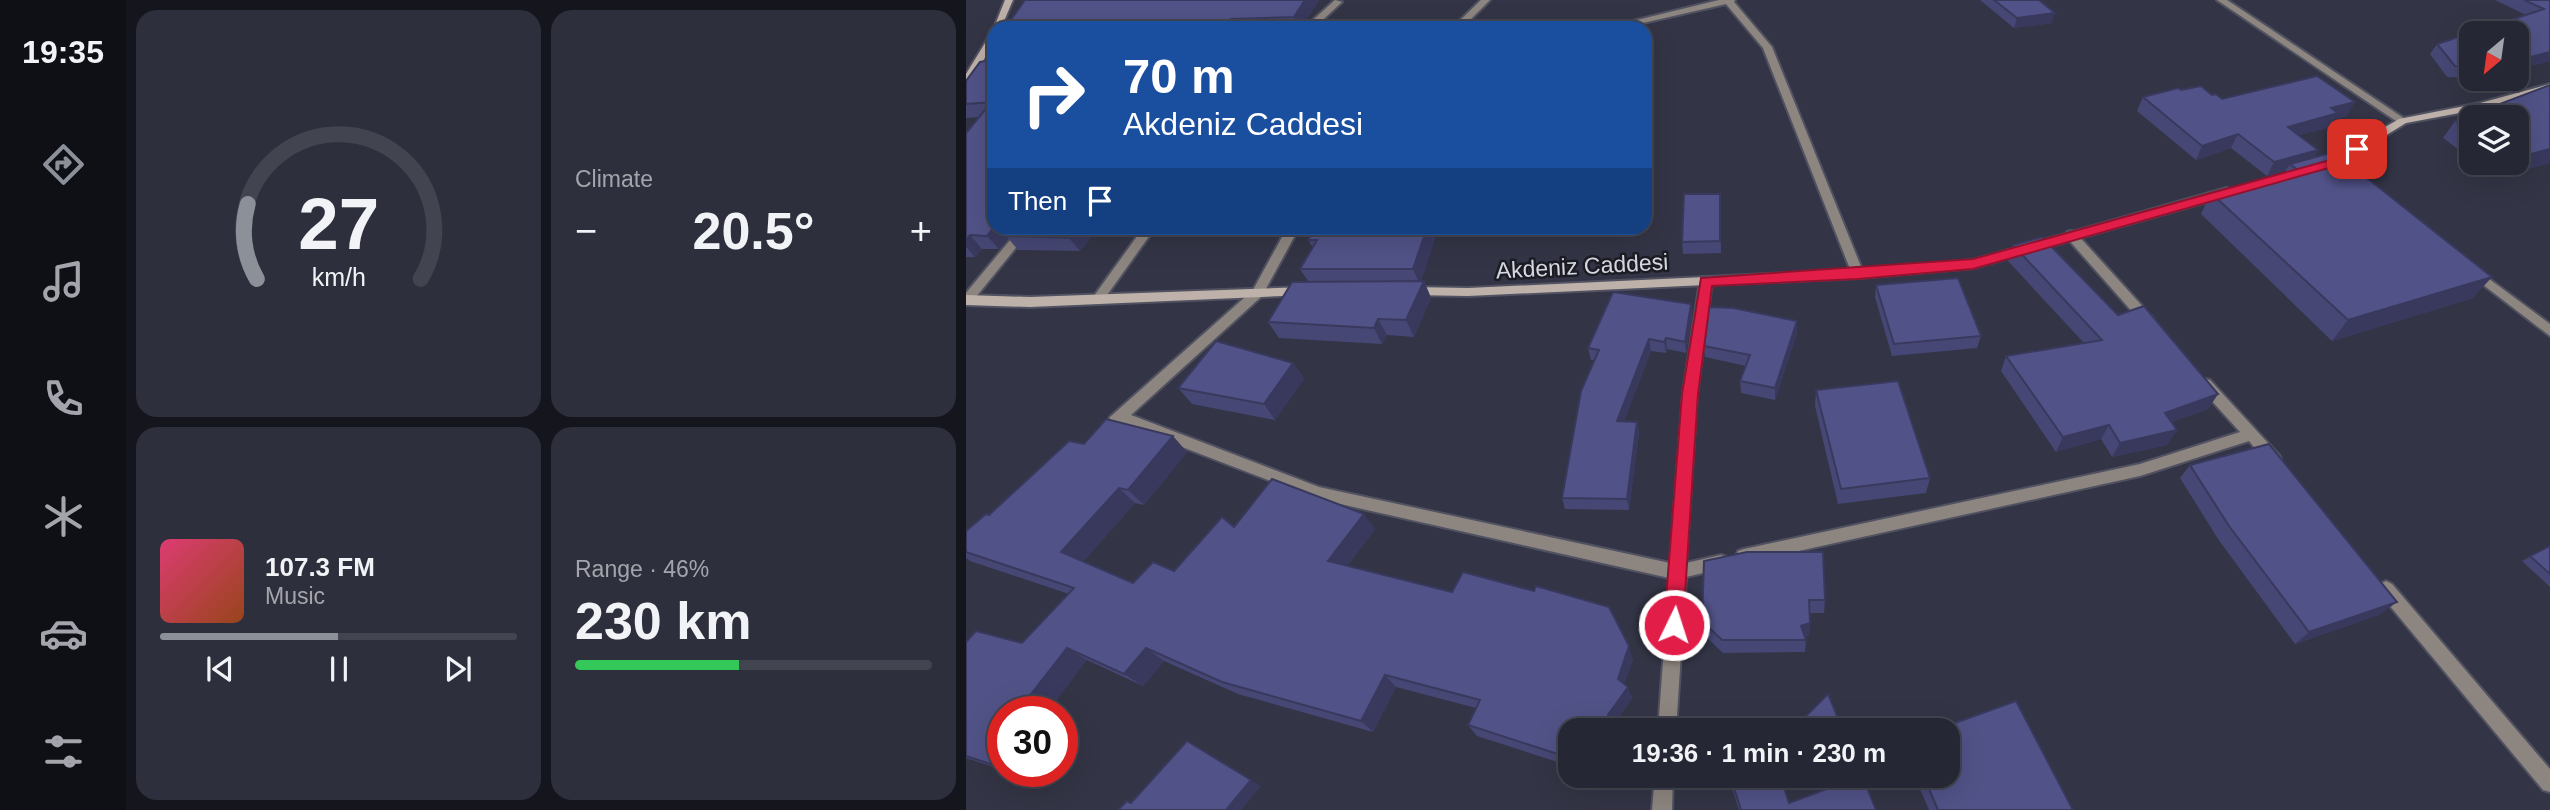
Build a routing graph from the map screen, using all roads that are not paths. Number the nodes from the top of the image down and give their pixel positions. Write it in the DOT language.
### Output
graph roads {
  1 [pos="1009,0"];
  2 [pos="1486,0"];
  3 [pos="1730,0"];
  4 [pos="2221,0"];
  5 [pos="1338,2"];
  6 [pos="999,21"];
  7 [pos="1317,21"];
  8 [pos="1464,21"];
  9 [pos="1639,21"];
  10 [pos="987,50"];
  11 [pos="966,83"];
  12 [pos="2550,87"];
  13 [pos="2403,121"];
  14 [pos="2334,163"];
  15 [pos="2308,170"];
  16 [pos="2345,171"];
  17 [pos="2242,188"];
  18 [pos="1020,235"];
  19 [pos="1144,235"];
  20 [pos="1289,235"];
  21 [pos="2071,235"];
  22 [pos="2464,264"];
  23 [pos="1858,274"];
  24 [pos="1706,281"];
  25 [pos="1314,291"];
  26 [pos="1405,291"];
  27 [pos="1258,293"];
  28 [pos="1098,299"];
  29 [pos="966,300"];
  30 [pos="2550,331"];
  31 [pos="2164,339"];
  32 [pos="2192,370"];
  33 [pos="1120,417"];
  34 [pos="2253,434"];
  35 [pos="1099,435"];
  36 [pos="2288,475"];
  37 [pos="1677,572"];
  38 [pos="2377,578"];
  39 [pos="1668,718"];
  40 [pos="2550,783"];
  41 [pos="1663,788"];
  42 [pos="1662,810"];
  1 -- 6 [label="street"];
  2 -- 8 [label="street"];
  3 -- 9 [label="street"];
  3 -- 23 [label="street"];
  4 -- 13 [label="street"];
  5 -- 7 [label="street"];
  10 -- 11 [label="street"];
  12 -- 13 [label="street"];
  13 -- 14 [label="street"];
  14 -- 15 [label="street"];
  14 -- 16 [label="street"];
  17 -- 21 [label="street, Akdeniz Caddesi"];
  18 -- 29 [label="street"];
  19 -- 28 [label="street"];
  20 -- 27 [label="street"];
  21 -- 23 [label="street, Akdeniz Caddesi"];
  21 -- 31 [label="street"];
  22 -- 30 [label="street"];
  23 -- 24 [label="street, Akdeniz Caddesi"];
  24 -- 26 [label="street, Akdeniz Caddesi"];
  24 -- 37 [label="street"];
  25 -- 27 [label="street"];
  27 -- 28 [label="street"];
  27 -- 33 [label="street"];
  28 -- 29 [label="street"];
  32 -- 34 [label="street"];
  33 -- 35 [label="street"];
  33 -- 37 [label="street"];
  34 -- 36 [label="street"];
  34 -- 37 [label="street"];
  37 -- 39 [label="street"];
  38 -- 40 [label="street"];
  41 -- 42 [label="street"];
}
